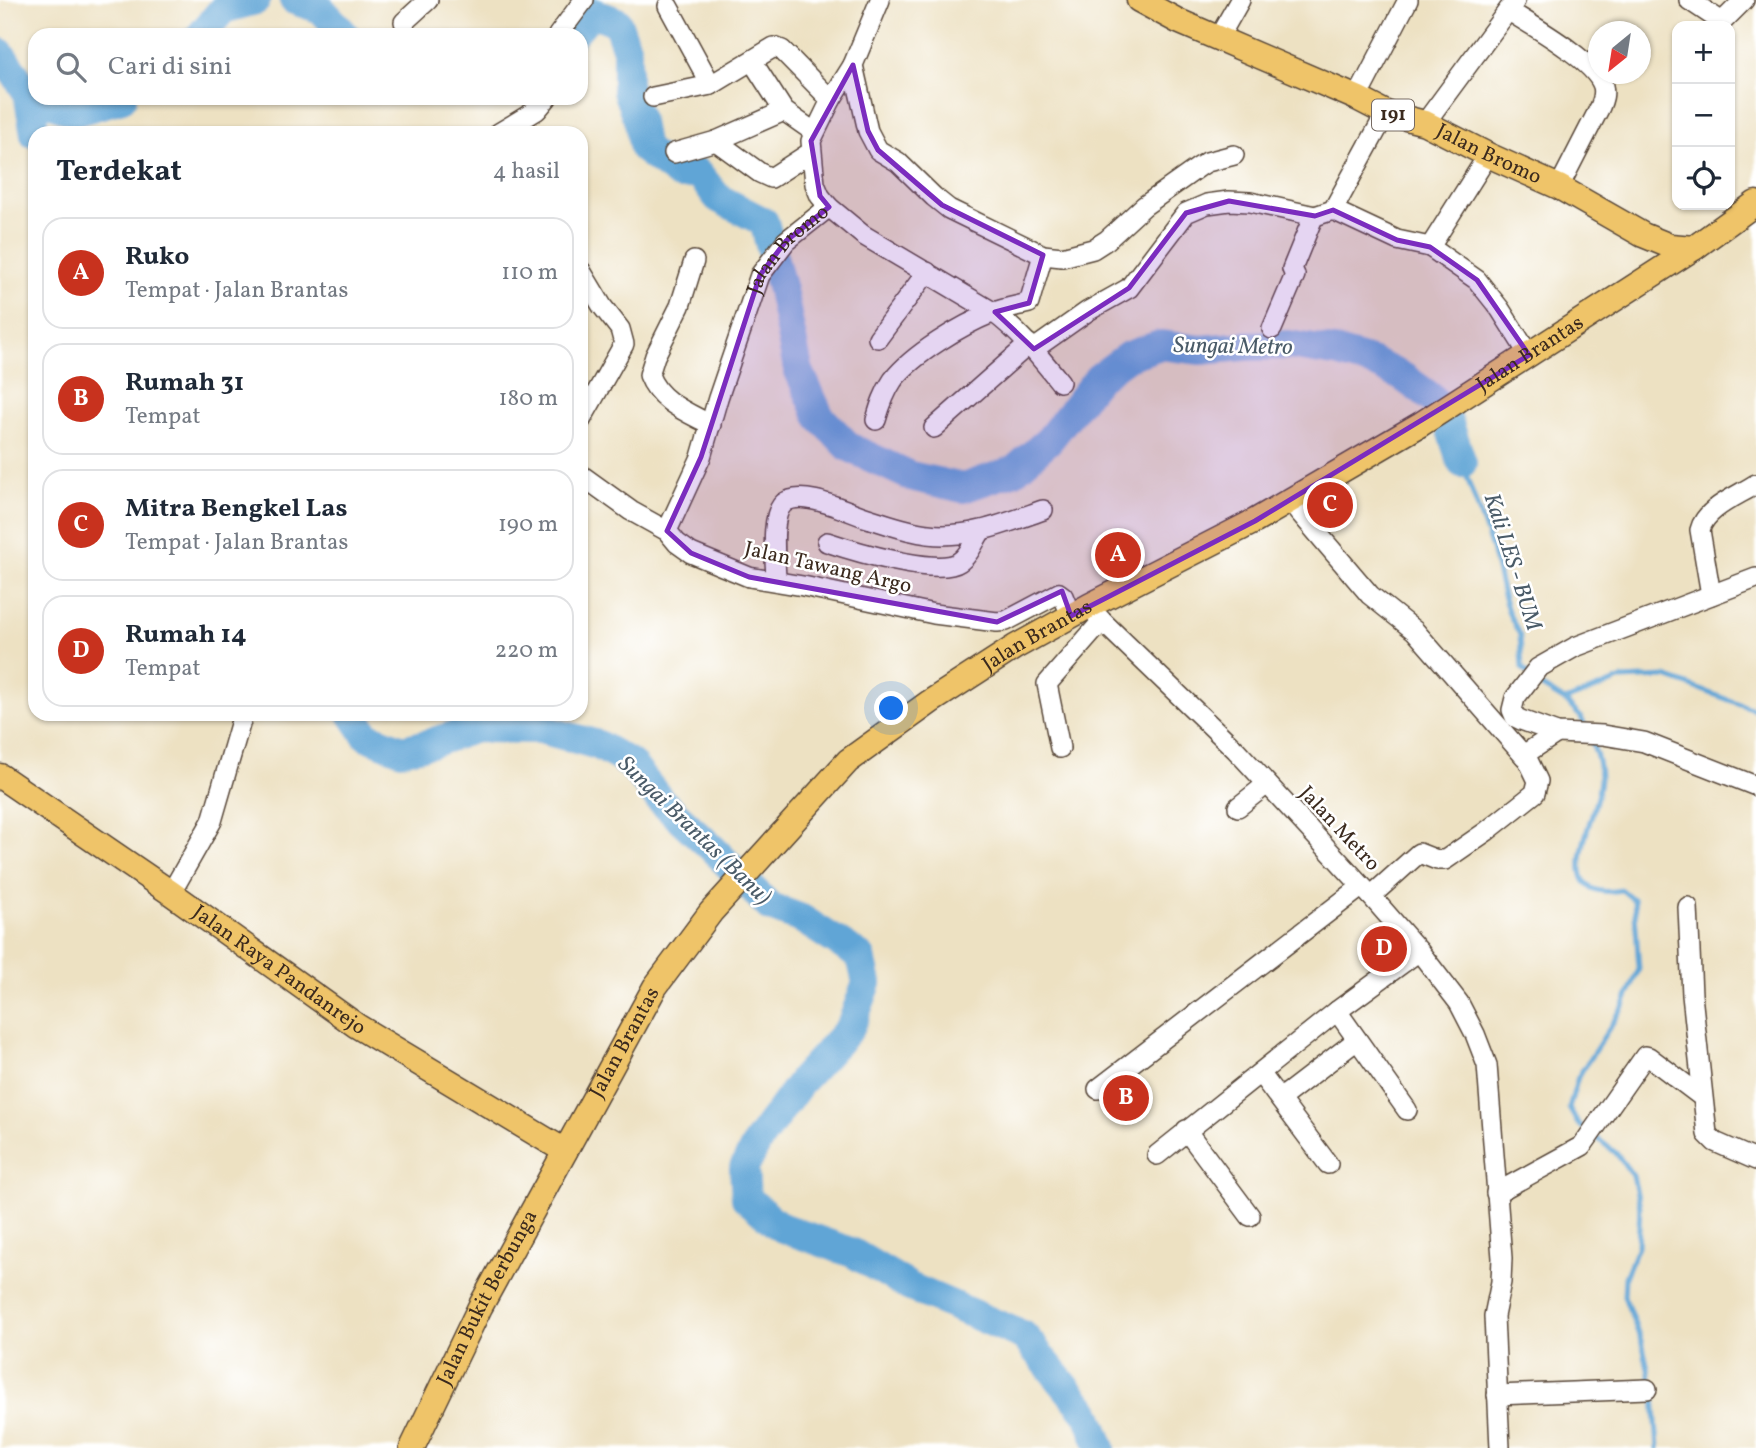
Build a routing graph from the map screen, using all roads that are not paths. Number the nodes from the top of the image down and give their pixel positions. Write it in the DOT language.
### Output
graph roads {
  1 [pos="428,0"];
  2 [pos="584,0"];
  3 [pos="880,0"];
  4 [pos="1139,0"];
  5 [pos="1240,0"];
  6 [pos="1408,0"];
  7 [pos="1689,0"];
  8 [pos="1744,0"];
  9 [pos="1513,5"];
  10 [pos="668,6"];
  11 [pos="404,22"];
  12 [pos="563,28"];
  13 [pos="1219,37"];
  14 [pos="752,61"];
  15 [pos="853,65"];
  16 [pos="711,85"];
  17 [pos="653,97"];
  18 [pos="1357,98"];
  19 [pos="831,100"];
  20 [pos="541,105"];
  21 [pos="784,111"];
  22 [pos="1386,113"];
  23 [pos="1426,123"];
  24 [pos="511,126"];
  25 [pos="814,132"];
  26 [pos="716,141"];
  27 [pos="811,152"];
  28 [pos="674,153"];
  29 [pos="1234,155"];
  30 [pos="1488,155"];
  31 [pos="1559,187"];
  32 [pos="1756,203"];
  33 [pos="829,207"];
  34 [pos="1324,213"];
  35 [pos="1643,235"];
  36 [pos="1430,247"];
  37 [pos="1694,248"];
  38 [pos="1043,255"];
  39 [pos="694,261"];
  40 [pos="928,272"];
  41 [pos="588,283"];
  42 [pos="1620,295"];
  43 [pos="993,312"];
  44 [pos="1272,330"];
  45 [pos="878,338"];
  46 [pos="1031,346"];
  47 [pos="1529,355"];
  48 [pos="1060,382"];
  49 [pos="588,408"];
  50 [pos="876,420"];
  51 [pos="711,425"];
  52 [pos="934,428"];
  53 [pos="588,480"];
  54 [pos="1756,484"];
  55 [pos="1290,501"];
  56 [pos="1043,510"];
  57 [pos="667,531"];
  58 [pos="981,531"];
  59 [pos="827,542"];
  60 [pos="1756,579"];
  61 [pos="776,581"];
  62 [pos="1711,596"];
  63 [pos="1087,614"];
  64 [pos="241,721"];
  65 [pos="1557,733"];
  66 [pos="1060,748"];
  67 [pos="1525,757"];
  68 [pos="0,776"];
  69 [pos="1267,784"];
  70 [pos="1756,786"];
  71 [pos="1238,807"];
  72 [pos="1366,892"];
  73 [pos="172,893"];
  74 [pos="1688,907"];
  75 [pos="1419,951"];
  76 [pos="1337,1011"];
  77 [pos="1357,1040"];
  78 [pos="1260,1073"];
  79 [pos="1098,1089"];
  80 [pos="1702,1097"];
  81 [pos="1280,1099"];
  82 [pos="1407,1110"];
  83 [pos="1186,1130"];
  84 [pos="565,1151"];
  85 [pos="1157,1155"];
  86 [pos="1756,1160"];
  87 [pos="1328,1164"];
  88 [pos="1496,1193"];
  89 [pos="1250,1216"];
  90 [pos="1647,1389"];
  91 [pos="1497,1395"];
  92 [pos="412,1448"];
  93 [pos="1500,1448"];
  1 -- 11 [label="street"];
  2 -- 12 [label="street"];
  3 -- 15 [label="street"];
  4 -- 13 [label="main road, Jalan Bromo / 191"];
  5 -- 13 [label="street"];
  6 -- 18 [label="street"];
  7 -- 8 [label="street"];
  9 -- 23 [label="street"];
  9 -- 31 [label="street"];
  10 -- 16 [label="street"];
  13 -- 18 [label="main road, Jalan Bromo / 191"];
  14 -- 16 [label="street"];
  14 -- 19 [label="street"];
  14 -- 21 [label="street"];
  15 -- 19 [label="street"];
  15 -- 38 [label="street"];
  16 -- 17 [label="street"];
  18 -- 22 [label="main road, Jalan Bromo / 191"];
  19 -- 25 [label="street"];
  20 -- 24 [label="street"];
  21 -- 25 [label="street"];
  21 -- 26 [label="street"];
  22 -- 23 [label="main road, Jalan Bromo / 191"];
  22 -- 34 [label="street"];
  23 -- 30 [label="main road, Jalan Bromo / 191"];
  25 -- 27 [label="street"];
  26 -- 27 [label="street"];
  26 -- 28 [label="street"];
  27 -- 33 [label="street"];
  29 -- 38 [label="street"];
  30 -- 31 [label="main road, Jalan Bromo / 191"];
  30 -- 36 [label="street"];
  31 -- 35 [label="main road, Jalan Bromo / 191"];
  32 -- 37 [label="main road, Jalan Brantas"];
  33 -- 40 [label="street, Jalan Bromo"];
  33 -- 51 [label="street, Jalan Bromo"];
  34 -- 36 [label="street"];
  34 -- 44 [label="street"];
  34 -- 46 [label="street"];
  35 -- 37 [label="main road, 191"];
  35 -- 42 [label="main road"];
  36 -- 47 [label="street"];
  37 -- 42 [label="main road, Jalan Brantas"];
  38 -- 43 [label="street"];
  39 -- 51 [label="street"];
  40 -- 43 [label="street, Jalan Bromo"];
  40 -- 45 [label="street"];
  41 -- 49 [label="street"];
  42 -- 47 [label="main road, Jalan Brantas"];
  43 -- 46 [label="street, Jalan Bromo"];
  43 -- 50 [label="street"];
  46 -- 48 [label="street, Jalan Bromo"];
  46 -- 52 [label="street"];
  47 -- 55 [label="main road, Jalan Brantas"];
  51 -- 57 [label="street, Jalan Bromo"];
  53 -- 57 [label="street, Jalan Tawang Argo"];
  54 -- 62 [label="street"];
  55 -- 63 [label="main road, Jalan Brantas"];
  55 -- 67 [label="street"];
  56 -- 58 [label="street"];
  57 -- 61 [label="street, Jalan Tawang Argo"];
  58 -- 59 [label="street"];
  58 -- 61 [label="street"];
  60 -- 62 [label="street"];
  61 -- 63 [label="street, Jalan Tawang Argo"];
  62 -- 65 [label="street"];
  63 -- 66 [label="street"];
  63 -- 69 [label="street, Jalan Metro"];
  63 -- 84 [label="main road, Jalan Brantas"];
  64 -- 73 [label="street"];
  65 -- 67 [label="street"];
  65 -- 70 [label="street"];
  67 -- 72 [label="street"];
  68 -- 73 [label="main road, Jalan Raya Pandanrejo"];
  69 -- 71 [label="street"];
  69 -- 72 [label="street, Jalan Metro"];
  72 -- 75 [label="street, Jalan Metro"];
  72 -- 79 [label="street"];
  73 -- 84 [label="main road, Jalan Raya Pandanrejo"];
  74 -- 80 [label="street"];
  75 -- 76 [label="street"];
  75 -- 88 [label="street, Jalan Metro"];
  76 -- 77 [label="street"];
  76 -- 78 [label="street"];
  77 -- 81 [label="street"];
  77 -- 82 [label="street"];
  78 -- 81 [label="street"];
  78 -- 83 [label="street"];
  80 -- 86 [label="street"];
  80 -- 88 [label="street"];
  81 -- 87 [label="street"];
  83 -- 85 [label="street"];
  83 -- 89 [label="street"];
  84 -- 92 [label="main road, Jalan Bukit Berbunga"];
  88 -- 91 [label="street, Jalan Metro"];
  90 -- 91 [label="street"];
  91 -- 93 [label="street, Jalan Metro"];
}
